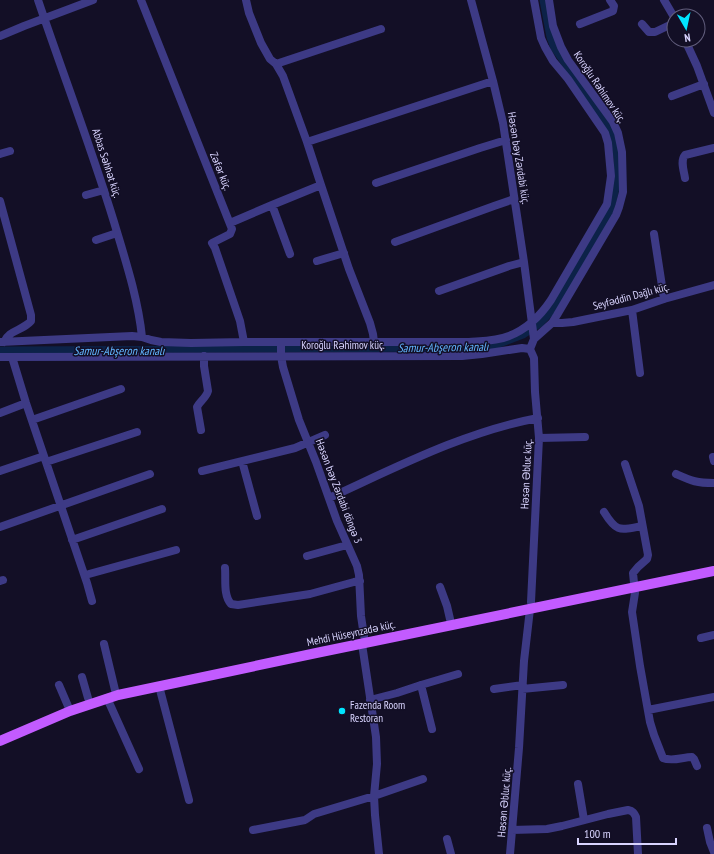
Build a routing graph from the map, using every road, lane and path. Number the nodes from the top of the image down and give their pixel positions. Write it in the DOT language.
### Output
graph roads {
  1 [pos="38,0"];
  2 [pos="93,0"];
  3 [pos="141,0"];
  4 [pos="246,0"];
  5 [pos="471,0"];
  6 [pos="534,0"];
  7 [pos="549,0"];
  8 [pos="610,0"];
  9 [pos="44,18"];
  10 [pos="580,24"];
  11 [pos="642,24"];
  12 [pos="666,26"];
  13 [pos="380,29"];
  14 [pos="0,36"];
  15 [pos="688,48"];
  16 [pos="276,64"];
  17 [pos="493,81"];
  18 [pos="704,84"];
  19 [pos="672,96"];
  20 [pos="714,113"];
  21 [pos="506,140"];
  22 [pos="307,142"];
  23 [pos="714,148"];
  24 [pos="10,151"];
  25 [pos="0,154"];
  26 [pos="685,178"];
  27 [pos="376,183"];
  28 [pos="321,185"];
  29 [pos="104,190"];
  30 [pos="86,195"];
  31 [pos="514,199"];
  32 [pos="0,201"];
  33 [pos="272,205"];
  34 [pos="230,223"];
  35 [pos="117,233"];
  36 [pos="654,234"];
  37 [pos="96,240"];
  38 [pos="395,242"];
  39 [pos="344,253"];
  40 [pos="290,254"];
  41 [pos="316,261"];
  42 [pos="524,262"];
  43 [pos="714,286"];
  44 [pos="439,291"];
  45 [pos="664,299"];
  46 [pos="632,310"];
  47 [pos="531,322"];
  48 [pos="552,324"];
  49 [pos="142,337"];
  50 [pos="534,339"];
  51 [pos="2,342"];
  52 [pos="244,342"];
  53 [pos="281,342"];
  54 [pos="374,342"];
  55 [pos="530,349"];
  56 [pos="204,356"];
  57 [pos="281,356"];
  58 [pos="0,357"];
  59 [pos="12,357"];
  60 [pos="640,373"];
  61 [pos="122,388"];
  62 [pos="26,403"];
  63 [pos="0,413"];
  64 [pos="538,418"];
  65 [pos="32,420"];
  66 [pos="201,430"];
  67 [pos="137,432"];
  68 [pos="325,435"];
  69 [pos="585,437"];
  70 [pos="539,438"];
  71 [pos="308,443"];
  72 [pos="45,459"];
  73 [pos="242,461"];
  74 [pos="625,464"];
  75 [pos="0,471"];
  76 [pos="202,471"];
  77 [pos="150,474"];
  78 [pos="676,474"];
  79 [pos="714,483"];
  80 [pos="329,498"];
  81 [pos="61,506"];
  82 [pos="162,508"];
  83 [pos="604,512"];
  84 [pos="257,516"];
  85 [pos="642,526"];
  86 [pos="0,527"];
  87 [pos="72,540"];
  88 [pos="347,545"];
  89 [pos="176,550"];
  90 [pos="307,556"];
  91 [pos="714,564"];
  92 [pos="225,568"];
  93 [pos="714,571"];
  94 [pos="89,574"];
  95 [pos="360,581"];
  96 [pos="634,584"];
  97 [pos="440,587"];
  98 [pos="92,601"];
  99 [pos="530,605"];
  100 [pos="450,619"];
  101 [pos="714,635"];
  102 [pos="701,638"];
  103 [pos="363,640"];
  104 [pos="104,644"];
  105 [pos="458,674"];
  106 [pos="82,677"];
  107 [pos="60,685"];
  108 [pos="421,685"];
  109 [pos="563,685"];
  110 [pos="159,686"];
  111 [pos="523,687"];
  112 [pos="494,689"];
  113 [pos="115,690"];
  114 [pos="714,697"];
  115 [pos="88,698"];
  116 [pos="107,698"];
  117 [pos="370,700"];
  118 [pos="68,706"];
  119 [pos="648,710"];
  120 [pos="432,729"];
  121 [pos="0,734"];
  122 [pos="0,741"];
  123 [pos="697,766"];
  124 [pos="139,769"];
  125 [pos="423,779"];
  126 [pos="578,784"];
  127 [pos="374,796"];
  128 [pos="189,800"];
  129 [pos="584,820"];
  130 [pos="707,828"];
  131 [pos="253,830"];
  132 [pos="512,830"];
  133 [pos="447,839"];
  134 [pos="714,852"];
  135 [pos="379,854"];
  136 [pos="451,854"];
  137 [pos="510,854"];
  138 [pos="638,854"];
  1 -- 9 [label="street, Abbas Səhhət küç."];
  2 -- 9 [label="street"];
  3 -- 34 [label="street, Zəfər küç."];
  4 -- 16 [label="street"];
  5 -- 17 [label="street, Həsən bəy Zərdabi küç."];
  6 -- 47 [label="street, Koroğlu Rəhimov küç."];
  7 -- 48 [label="street, Koroğlu Rəhimov küç."];
  8 -- 10 [label="street"];
  9 -- 14 [label="street"];
  9 -- 29 [label="street, Abbas Səhhət küç."];
  11 -- 12 [label="street"];
  13 -- 16 [label="street"];
  15 -- 18 [label="street"];
  16 -- 22 [label="street"];
  17 -- 21 [label="street, Həsən bəy Zərdabi küç."];
  17 -- 22 [label="street"];
  18 -- 19 [label="street"];
  18 -- 20 [label="street"];
  21 -- 27 [label="street"];
  21 -- 31 [label="street, Həsən bəy Zərdabi küç."];
  22 -- 28 [label="street"];
  23 -- 26 [label="street"];
  24 -- 25 [label="street"];
  28 -- 33 [label="street"];
  28 -- 39 [label="street"];
  29 -- 30 [label="street"];
  29 -- 35 [label="street, Abbas Səhhət küç."];
  31 -- 38 [label="street"];
  31 -- 42 [label="street, Həsən bəy Zərdabi küç."];
  32 -- 51 [label="street"];
  33 -- 34 [label="street"];
  33 -- 40 [label="street"];
  34 -- 52 [label="street"];
  35 -- 37 [label="street"];
  35 -- 49 [label="street, Abbas Səhhət küç."];
  36 -- 45 [label="street"];
  39 -- 41 [label="street"];
  39 -- 54 [label="street"];
  42 -- 44 [label="street"];
  42 -- 47 [label="street, Həsən bəy Zərdabi küç."];
  43 -- 45 [label="street, Seyfəddin Dağlı küç."];
  45 -- 46 [label="street, Seyfəddin Dağlı küç."];
  46 -- 48 [label="street, Seyfəddin Dağlı küç."];
  46 -- 60 [label="street"];
  47 -- 50 [label="street, Həsən bəy Zərdabi küç."];
  47 -- 54 [label="street, Koroğlu Rəhimov küç."];
  48 -- 50 [label="street, Koroğlu Rəhimov küç."];
  49 -- 51 [label="street, Koroğlu Rəhimov küç."];
  49 -- 52 [label="street, Koroğlu Rəhimov küç."];
  50 -- 55 [label="street, Koroğlu Rəhimov küç."];
  52 -- 53 [label="street, Koroğlu Rəhimov küç."];
  53 -- 54 [label="street, Koroğlu Rəhimov küç."];
  53 -- 57 [label="street, Həsən bəy Zərdabi döngə 3"];
  55 -- 57 [label="street, Koroğlu Rəhimov küç."];
  55 -- 64 [label="street, Həsən Əbluc küç."];
  56 -- 57 [label="street, Koroğlu Rəhimov küç."];
  56 -- 59 [label="street, Koroğlu Rəhimov küç."];
  56 -- 66 [label="street"];
  57 -- 71 [label="street, Həsən bəy Zərdabi döngə 3"];
  58 -- 59 [label="street, Koroğlu Rəhimov küç."];
  59 -- 62 [label="street"];
  61 -- 65 [label="street"];
  62 -- 63 [label="street"];
  62 -- 65 [label="street"];
  64 -- 70 [label="street, Həsən Əbluc küç."];
  64 -- 80 [label="street"];
  65 -- 72 [label="street"];
  67 -- 72 [label="street"];
  68 -- 71 [label="street"];
  69 -- 70 [label="street"];
  70 -- 99 [label="street, Həsən Əbluc küç."];
  71 -- 73 [label="street"];
  71 -- 80 [label="street, Həsən bəy Zərdabi döngə 3"];
  72 -- 75 [label="street"];
  72 -- 81 [label="street"];
  73 -- 76 [label="street"];
  73 -- 84 [label="street"];
  74 -- 85 [label="street"];
  77 -- 81 [label="street"];
  78 -- 79 [label="street"];
  80 -- 88 [label="street, Həsən bəy Zərdabi döngə 3"];
  81 -- 86 [label="street"];
  81 -- 87 [label="street"];
  82 -- 87 [label="street"];
  83 -- 85 [label="street"];
  85 -- 96 [label="street"];
  87 -- 98 [label="street"];
  88 -- 90 [label="street"];
  88 -- 95 [label="street, Həsən bəy Zərdabi döngə 3"];
  89 -- 94 [label="street"];
  91 -- 96 [label="main road, Mehdi Hüseynzadə küç."];
  92 -- 95 [label="street"];
  93 -- 96 [label="main road, Mehdi Hüseynzadə küç."];
  95 -- 103 [label="street, Həsən bəy Zərdabi döngə 3"];
  96 -- 99 [label="main road, Mehdi Hüseynzadə küç."];
  96 -- 119 [label="street"];
  97 -- 100 [label="street"];
  99 -- 100 [label="main road, Mehdi Hüseynzadə küç."];
  99 -- 103 [label="main road, Mehdi Hüseynzadə küç."];
  99 -- 111 [label="street, Həsən Əbluc küç."];
  100 -- 103 [label="main road, Mehdi Hüseynzadə küç."];
  101 -- 102 [label="street"];
  103 -- 110 [label="main road, Mehdi Hüseynzadə küç."];
  103 -- 113 [label="main road, Mehdi Hüseynzadə küç."];
  103 -- 117 [label="street, Həsən bəy Zərdabi döngə 3"];
  104 -- 113 [label="street"];
  105 -- 108 [label="street"];
  106 -- 115 [label="street"];
  107 -- 118 [label="street"];
  108 -- 117 [label="street"];
  108 -- 120 [label="street"];
  109 -- 111 [label="street"];
  110 -- 116 [label="main road, Mehdi Hüseynzadə küç."];
  110 -- 128 [label="street"];
  111 -- 112 [label="street"];
  111 -- 132 [label="street, Həsən Əbluc küç."];
  113 -- 115 [label="main road, Mehdi Hüseynzadə küç."];
  114 -- 119 [label="street"];
  115 -- 118 [label="main road, Mehdi Hüseynzadə küç."];
  116 -- 122 [label="main road, Mehdi Hüseynzadə küç."];
  116 -- 124 [label="street"];
  117 -- 127 [label="street, Həsən bəy Zərdabi döngə 3"];
  118 -- 121 [label="main road, Mehdi Hüseynzadə küç."];
  119 -- 123 [label="street"];
  125 -- 127 [label="street"];
  126 -- 129 [label="street"];
  127 -- 131 [label="street"];
  127 -- 135 [label="street, Həsən bəy Zərdabi döngə 3"];
  129 -- 132 [label="street"];
  129 -- 138 [label="street"];
  130 -- 134 [label="street"];
  132 -- 137 [label="street, Həsən Əbluc küç."];
  133 -- 136 [label="street"];
}
